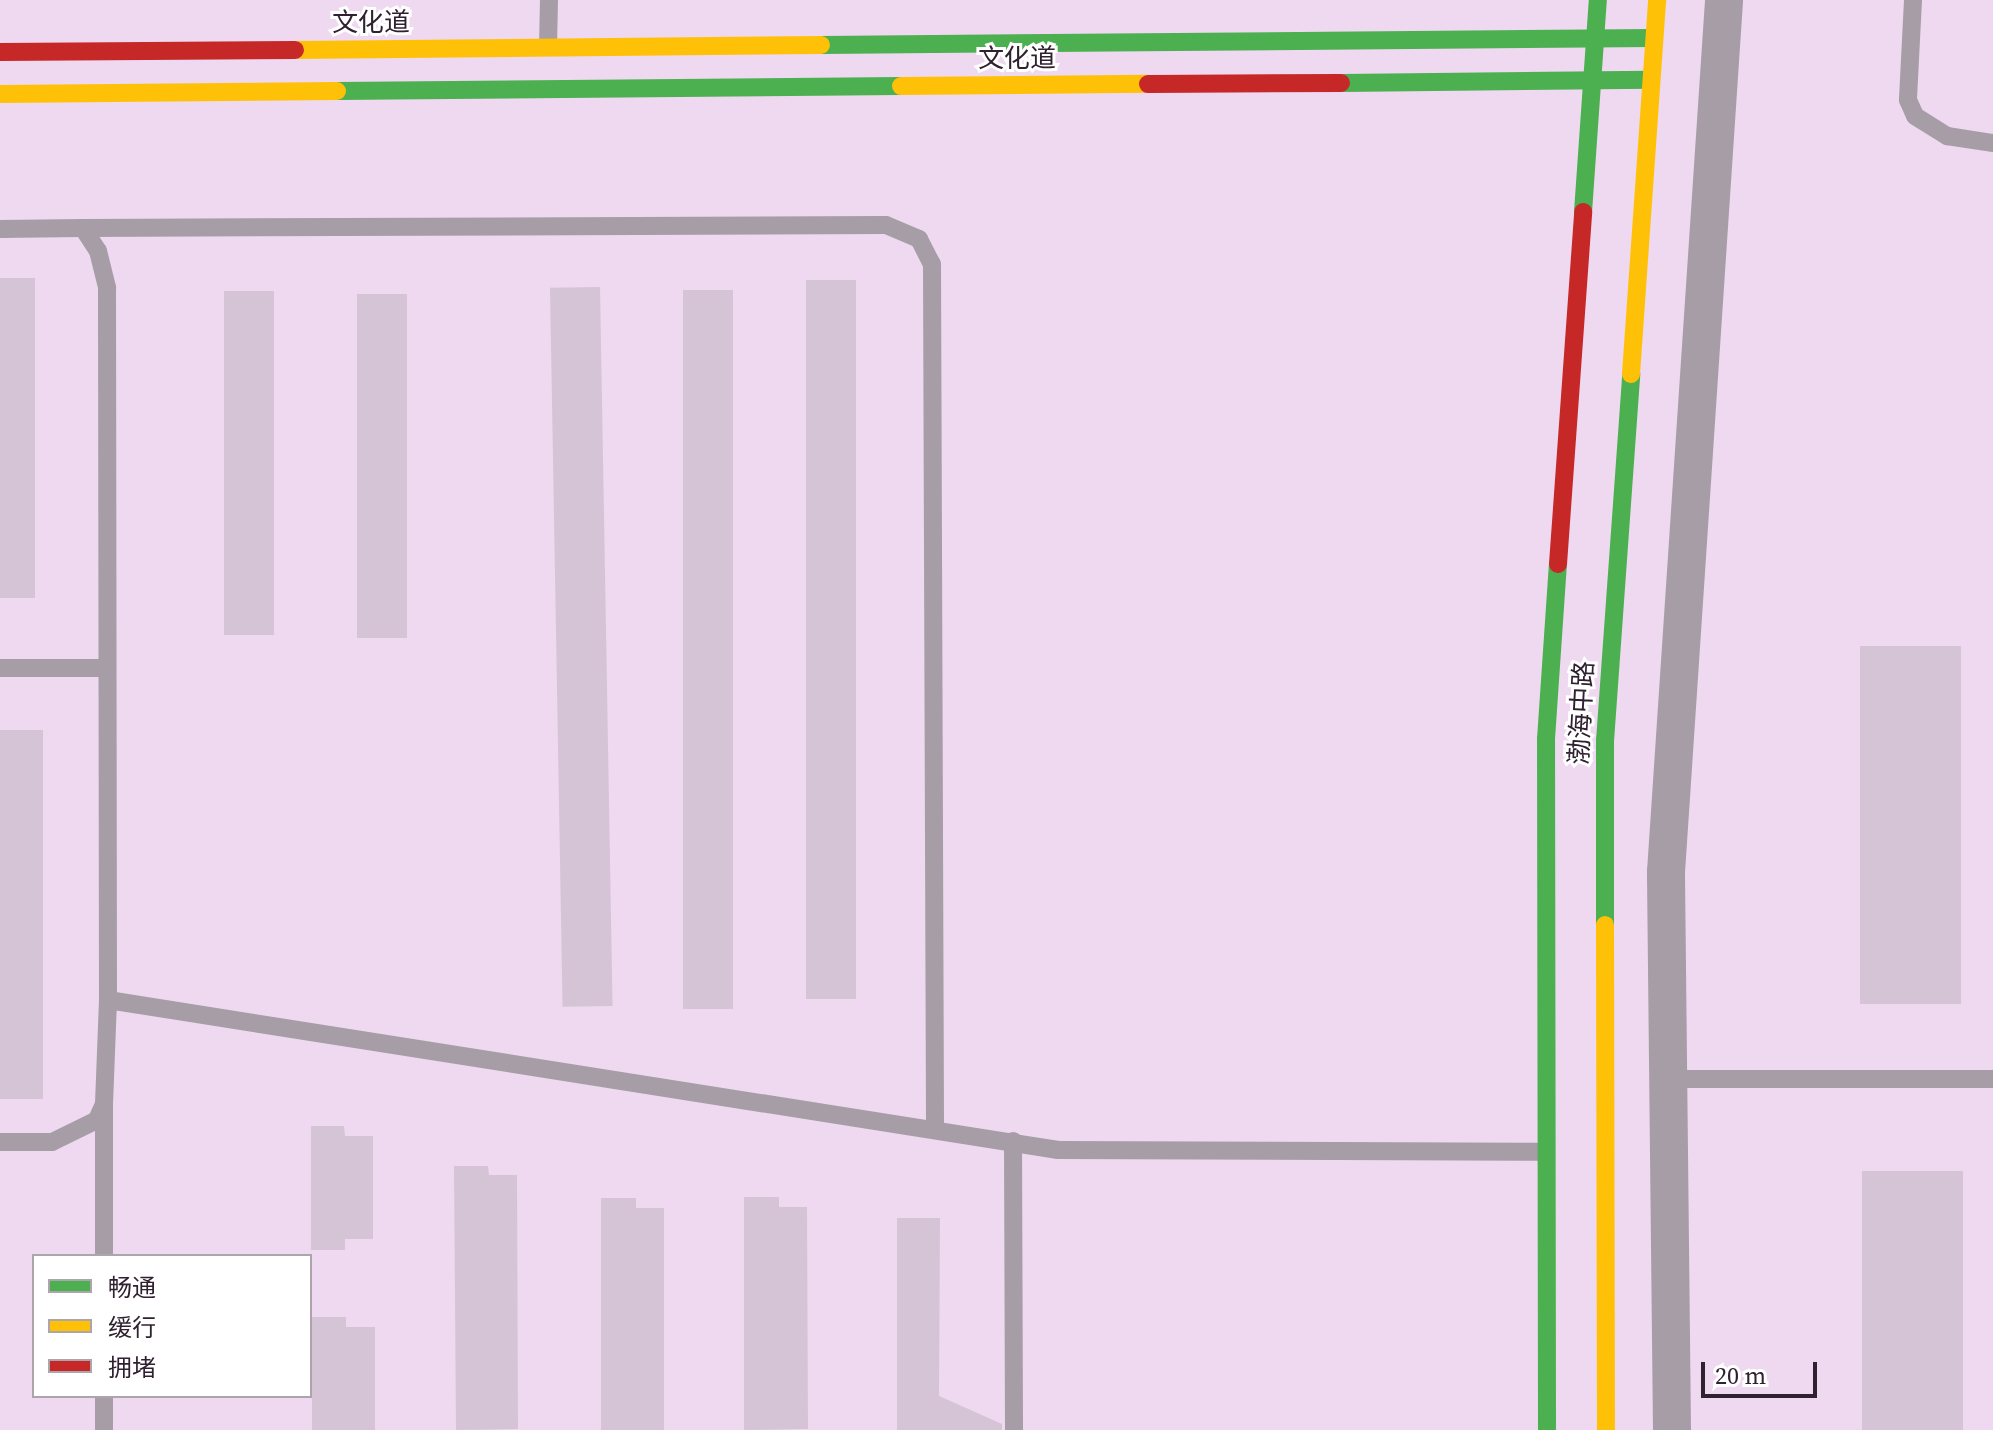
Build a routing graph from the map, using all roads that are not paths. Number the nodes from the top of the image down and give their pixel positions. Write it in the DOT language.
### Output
graph roads {
  1 [pos="549,0"];
  2 [pos="1598,0"];
  3 [pos="1657,0"];
  4 [pos="1724,0"];
  5 [pos="1913,0"];
  6 [pos="1595,38"];
  7 [pos="1654,38"];
  8 [pos="548,47"];
  9 [pos="0,52"];
  10 [pos="1651,80"];
  11 [pos="1592,81"];
  12 [pos="0,94"];
  13 [pos="1993,143"];
  14 [pos="83,228"];
  15 [pos="0,229"];
  16 [pos="0,668"];
  17 [pos="107,668"];
  18 [pos="108,1000"];
  19 [pos="1668,1079"];
  20 [pos="1993,1079"];
  21 [pos="104,1104"];
  22 [pos="935,1127"];
  23 [pos="1013,1141"];
  24 [pos="0,1142"];
  25 [pos="1546,1152"];
  26 [pos="104,1254"];
  27 [pos="104,1398"];
  28 [pos="104,1430"];
  29 [pos="1014,1430"];
  30 [pos="1547,1430"];
  31 [pos="1606,1430"];
  32 [pos="1672,1430"];
  1 -- 8 [label="lane"];
  2 -- 6 [label="main road, 渤海中路"];
  3 -- 7 [label="main road, 渤海中路"];
  4 -- 19 [label="street"];
  5 -- 13 [label="lane"];
  6 -- 7 [label="main road, 文化道"];
  6 -- 8 [label="main road, 文化道"];
  6 -- 11 [label="main road, 渤海中路"];
  7 -- 10 [label="main road, 渤海中路"];
  8 -- 9 [label="main road, 文化道"];
  10 -- 11 [label="main road, 文化道"];
  10 -- 31 [label="main road, 渤海中路"];
  11 -- 12 [label="main road, 文化道"];
  11 -- 25 [label="main road, 渤海中路"];
  14 -- 15 [label="lane"];
  14 -- 17 [label="lane"];
  14 -- 22 [label="lane"];
  16 -- 17 [label="lane"];
  17 -- 18 [label="lane"];
  18 -- 21 [label="lane"];
  18 -- 22 [label="lane"];
  19 -- 20 [label="lane"];
  19 -- 32 [label="street"];
  21 -- 24 [label="lane"];
  21 -- 26 [label="lane"];
  22 -- 23 [label="lane"];
  23 -- 25 [label="lane"];
  23 -- 29 [label="lane"];
  25 -- 30 [label="main road, 渤海中路"];
  27 -- 28 [label="lane"];
}
